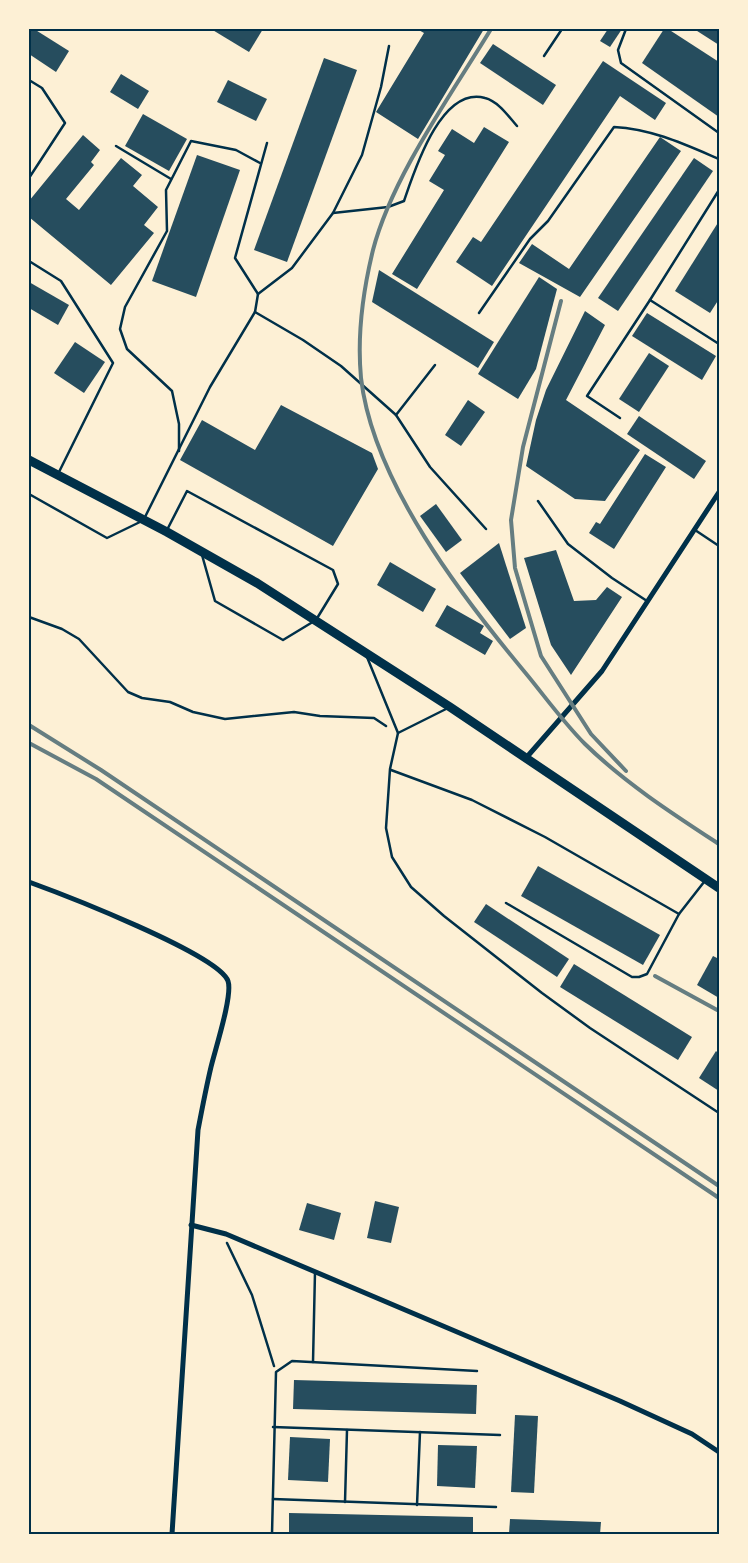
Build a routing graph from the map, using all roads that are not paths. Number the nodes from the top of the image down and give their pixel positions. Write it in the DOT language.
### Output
graph roads {
  1 [pos="562,29"];
  2 [pos="626,29"];
  3 [pos="388,46"];
  4 [pos="544,56"];
  5 [pos="29,80"];
  6 [pos="517,126"];
  7 [pos="719,133"];
  8 [pos="267,143"];
  9 [pos="116,146"];
  10 [pos="719,159"];
  11 [pos="260,163"];
  12 [pos="29,178"];
  13 [pos="171,180"];
  14 [pos="719,190"];
  15 [pos="333,212"];
  16 [pos="29,261"];
  17 [pos="258,294"];
  18 [pos="650,300"];
  19 [pos="255,312"];
  20 [pos="479,313"];
  21 [pos="719,344"];
  22 [pos="435,365"];
  23 [pos="396,415"];
  24 [pos="620,418"];
  25 [pos="179,451"];
  26 [pos="29,460"];
  27 [pos="57,475"];
  28 [pos="719,492"];
  29 [pos="29,494"];
  30 [pos="538,501"];
  31 [pos="144,520"];
  32 [pos="486,529"];
  33 [pos="695,530"];
  34 [pos="167,532"];
  35 [pos="719,546"];
  36 [pos="201,551"];
  37 [pos="648,601"];
  38 [pos="316,620"];
  39 [pos="365,652"];
  40 [pos="450,707"];
  41 [pos="398,733"];
  42 [pos="526,758"];
  43 [pos="390,769"];
  44 [pos="706,879"];
  45 [pos="29,882"];
  46 [pos="719,888"];
  47 [pos="506,904"];
  48 [pos="679,914"];
  49 [pos="719,1113"];
  50 [pos="191,1225"];
  51 [pos="315,1272"];
  52 [pos="313,1362"];
  53 [pos="477,1371"];
  54 [pos="273,1426"];
  55 [pos="347,1430"];
  56 [pos="420,1432"];
  57 [pos="500,1434"];
  58 [pos="719,1452"];
  59 [pos="273,1499"];
  60 [pos="345,1502"];
  61 [pos="417,1504"];
  62 [pos="496,1508"];
  63 [pos="172,1534"];
  64 [pos="272,1534"];
  1 -- 4 [label="lane"];
  2 -- 7 [label="lane"];
  3 -- 15 [label="lane"];
  5 -- 12 [label="lane"];
  6 -- 15 [label="lane"];
  8 -- 11 [label="lane"];
  9 -- 13 [label="lane"];
  10 -- 20 [label="lane"];
  11 -- 13 [label="lane"];
  11 -- 17 [label="lane"];
  13 -- 25 [label="lane"];
  14 -- 18 [label="lane"];
  15 -- 17 [label="lane"];
  16 -- 27 [label="lane"];
  17 -- 19 [label="lane"];
  18 -- 21 [label="lane"];
  18 -- 24 [label="lane"];
  19 -- 23 [label="lane"];
  19 -- 25 [label="lane"];
  22 -- 23 [label="lane"];
  23 -- 32 [label="lane"];
  25 -- 31 [label="lane"];
  26 -- 27 [label="highway"];
  27 -- 31 [label="highway"];
  28 -- 33 [label="street"];
  29 -- 31 [label="lane"];
  30 -- 37 [label="lane"];
  31 -- 34 [label="highway"];
  33 -- 35 [label="lane"];
  33 -- 37 [label="street"];
  34 -- 36 [label="highway"];
  34 -- 38 [label="lane"];
  36 -- 38 [label="highway"];
  36 -- 38 [label="lane"];
  37 -- 42 [label="street"];
  38 -- 39 [label="highway"];
  39 -- 40 [label="highway"];
  39 -- 41 [label="lane"];
  40 -- 41 [label="lane"];
  40 -- 42 [label="highway"];
  41 -- 43 [label="lane"];
  42 -- 44 [label="highway"];
  43 -- 48 [label="lane"];
  43 -- 49 [label="lane"];
  44 -- 46 [label="highway"];
  44 -- 48 [label="lane"];
  45 -- 50 [label="street"];
  47 -- 48 [label="lane"];
  50 -- 51 [label="street"];
  50 -- 63 [label="street"];
  51 -- 52 [label="lane"];
  51 -- 58 [label="street"];
  52 -- 53 [label="lane"];
  52 -- 54 [label="lane"];
  54 -- 55 [label="lane"];
  54 -- 59 [label="lane"];
  55 -- 56 [label="lane"];
  55 -- 60 [label="lane"];
  56 -- 57 [label="lane"];
  56 -- 61 [label="lane"];
  59 -- 60 [label="lane"];
  59 -- 64 [label="lane"];
  60 -- 61 [label="lane"];
  61 -- 62 [label="lane"];
}
